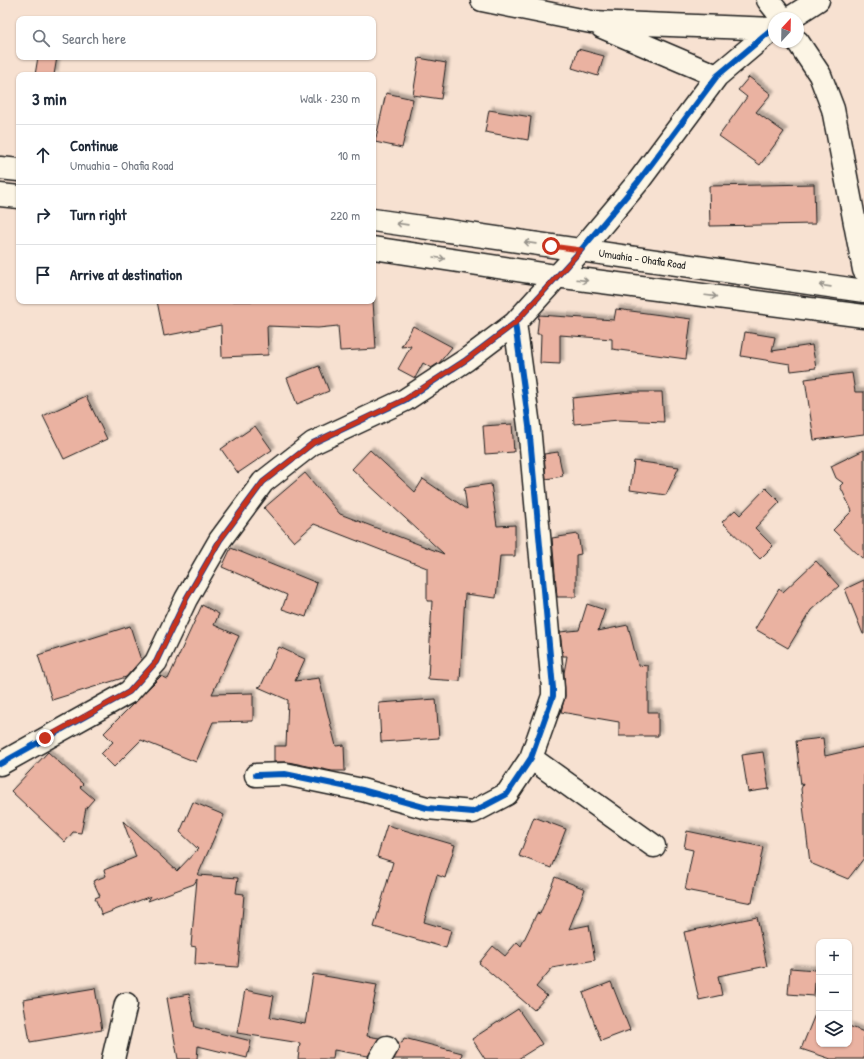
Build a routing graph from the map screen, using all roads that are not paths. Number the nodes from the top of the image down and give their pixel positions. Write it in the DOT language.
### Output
graph roads {
  1 [pos="482,0"];
  2 [pos="768,0"];
  3 [pos="818,0"];
  4 [pos="774,12"];
  5 [pos="798,12"];
  6 [pos="590,22"];
  7 [pos="768,23"];
  8 [pos="768,33"];
  9 [pos="802,48"];
  10 [pos="716,76"];
  11 [pos="0,168"];
  12 [pos="16,170"];
  13 [pos="0,195"];
  14 [pos="16,197"];
  15 [pos="376,220"];
  16 [pos="376,248"];
  17 [pos="581,250"];
  18 [pos="864,270"];
  19 [pos="556,276"];
  20 [pos="864,291"];
  21 [pos="864,316"];
  22 [pos="515,323"];
  23 [pos="531,758"];
  24 [pos="0,764"];
  25 [pos="256,775"];
  26 [pos="654,846"];
  27 [pos="126,1004"];
  28 [pos="113,1059"];
  1 -- 6 [label="street"];
  2 -- 4 [label="street"];
  3 -- 5 [label="street"];
  6 -- 7 [label="street"];
  6 -- 10 [label="street"];
  8 -- 10 [label="street"];
  9 -- 18 [label="street"];
  10 -- 17 [label="street"];
  11 -- 12 [label="street"];
  13 -- 14 [label="street"];
  17 -- 15 [label="street, Umuahia - Ohafia Road, one-way"];
  16 -- 19 [label="street, one-way"];
  17 -- 19 [label="street"];
  20 -- 17 [label="street, Umuahia - Ohafia Road, one-way"];
  19 -- 21 [label="street, one-way"];
  19 -- 22 [label="street"];
  22 -- 23 [label="street"];
  22 -- 24 [label="street"];
  23 -- 25 [label="street"];
  23 -- 26 [label="street"];
  27 -- 28 [label="street"];
}
